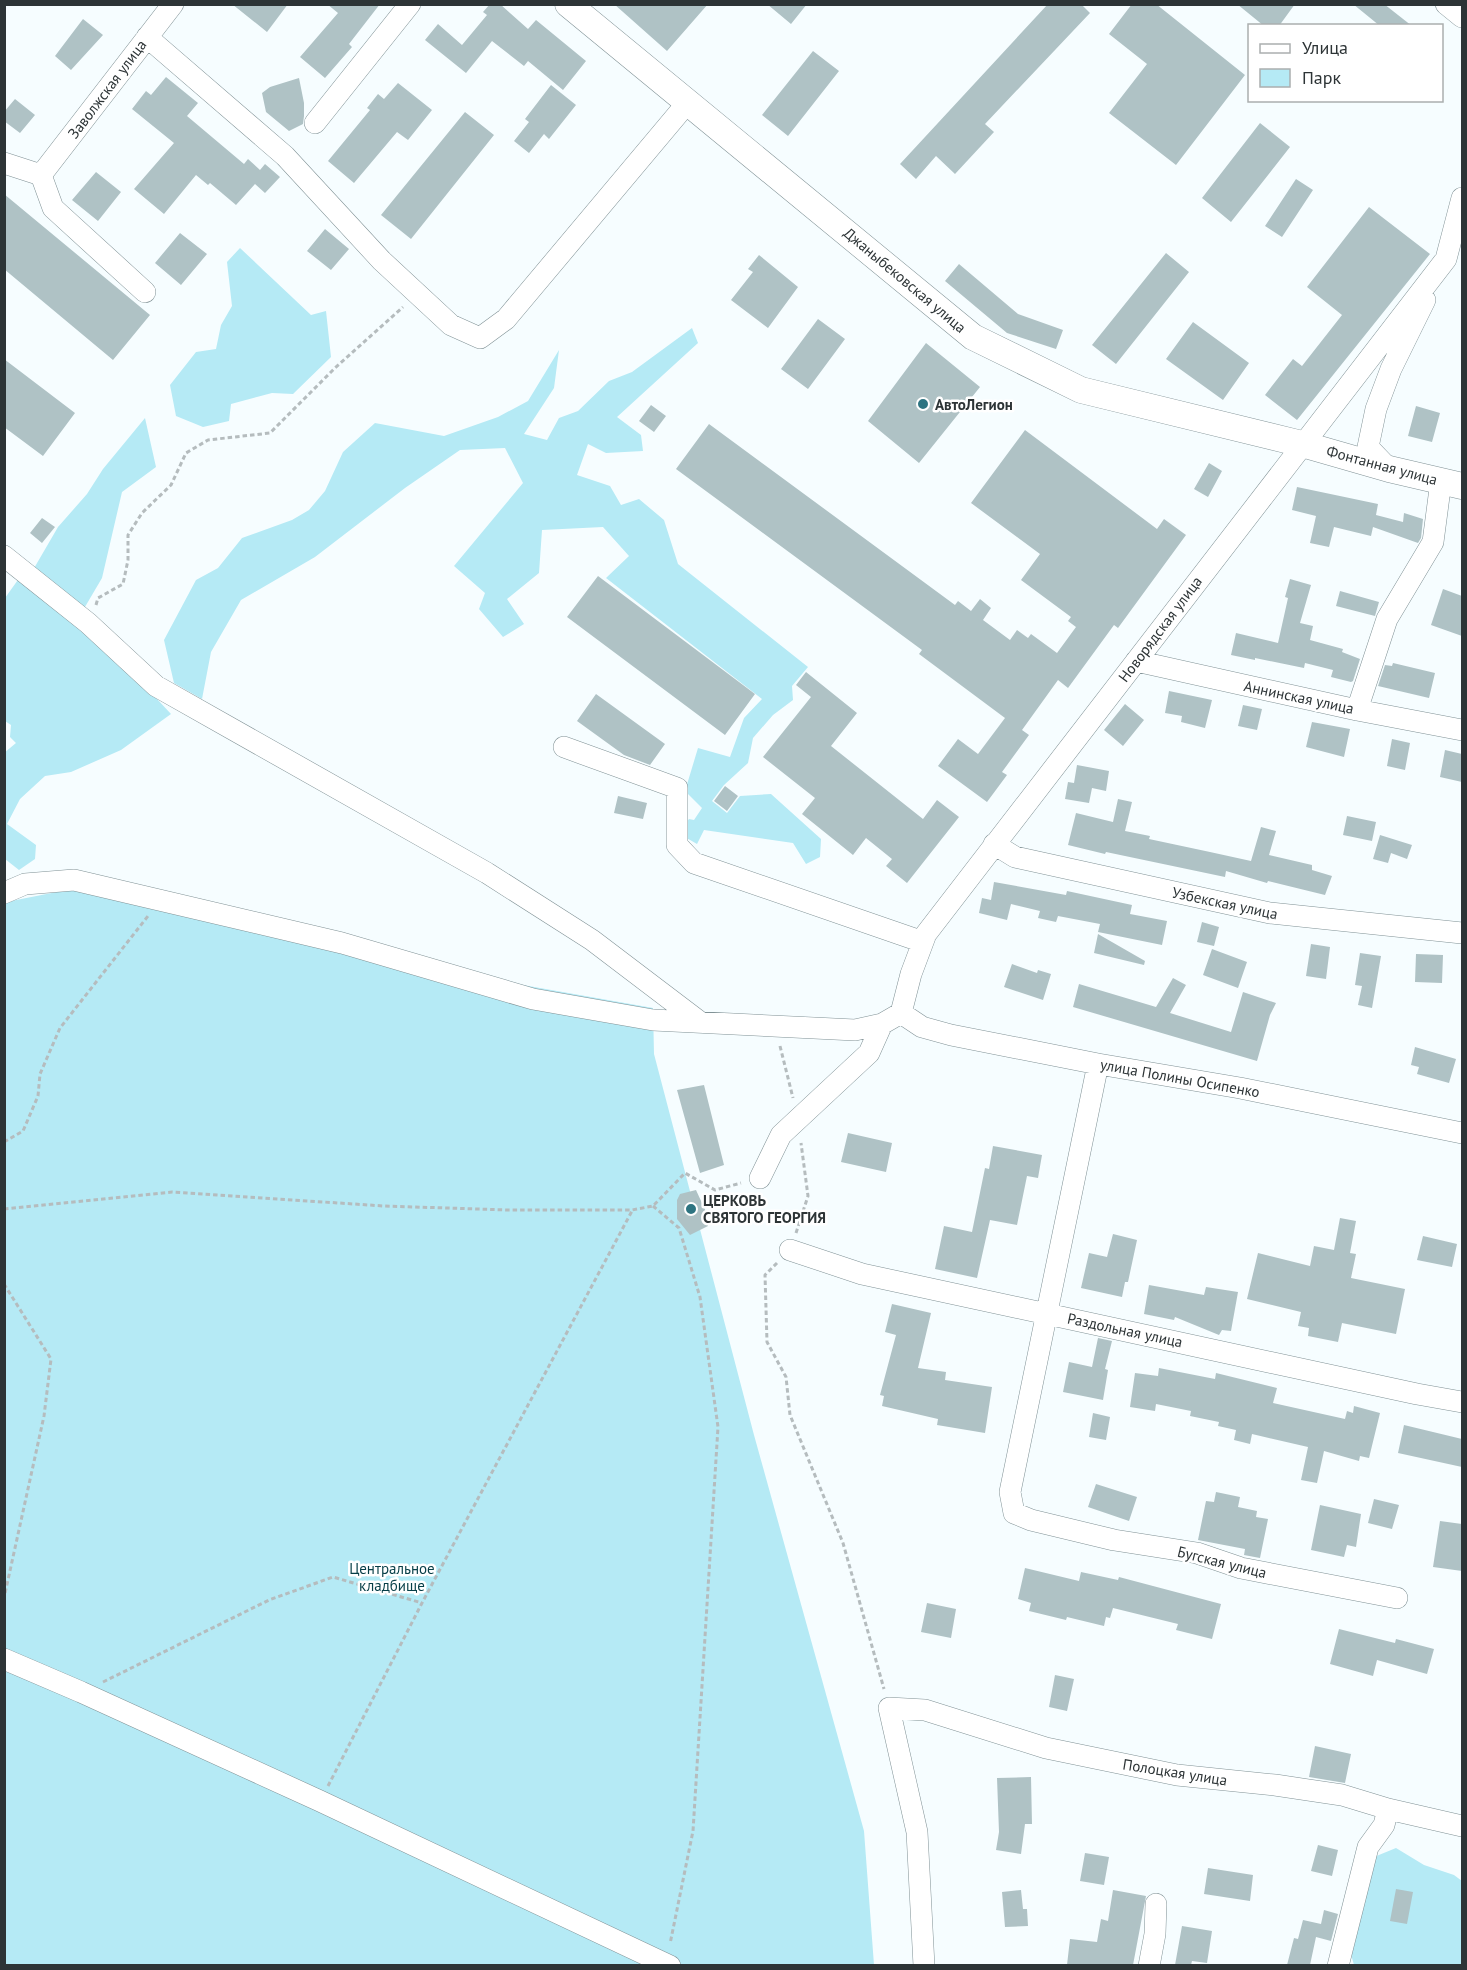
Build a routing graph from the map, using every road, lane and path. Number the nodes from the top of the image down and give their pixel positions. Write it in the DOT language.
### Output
graph roads {
  1 [pos="174,4"];
  2 [pos="410,4"];
  3 [pos="567,4"];
  4 [pos="1446,4"];
  5 [pos="1462,17"];
  6 [pos="147,37"];
  7 [pos="688,102"];
  8 [pos="315,123"];
  9 [pos="4,163"];
  10 [pos="41,175"];
  11 [pos="1462,198"];
  12 [pos="1454,261"];
  13 [pos="145,292"];
  14 [pos="418,294"];
  15 [pos="1302,444"];
  16 [pos="1389,469"];
  17 [pos="1452,484"];
  18 [pos="4,556"];
  19 [pos="88,623"];
  20 [pos="1136,661"];
  21 [pos="1357,710"];
  22 [pos="1462,730"];
  23 [pos="564,747"];
  24 [pos="994,844"];
  25 [pos="4,893"];
  26 [pos="154,899"];
  27 [pos="1462,933"];
  28 [pos="923,942"];
  29 [pos="901,1013"];
  30 [pos="700,1022"];
  31 [pos="882,1024"];
  32 [pos="775,1026"];
  33 [pos="1098,1064"];
  34 [pos="798,1119"];
  35 [pos="1462,1133"];
  36 [pos="4,1142"];
  37 [pos="760,1178"];
  38 [pos="653,1206"];
  39 [pos="4,1209"];
  40 [pos="632,1210"];
  41 [pos="790,1250"];
  42 [pos="4,1284"];
  43 [pos="1047,1313"];
  44 [pos="1462,1402"];
  45 [pos="4,1598"];
  46 [pos="1397,1598"];
  47 [pos="422,1603"];
  48 [pos="4,1659"];
  49 [pos="81,1692"];
  50 [pos="889,1708"];
  51 [pos="320,1801"];
  52 [pos="1388,1809"];
  53 [pos="1462,1826"];
  54 [pos="1156,1904"];
  55 [pos="668,1965"];
  56 [pos="924,1965"];
  57 [pos="1149,1965"];
  58 [pos="1338,1965"];
  1 -- 6 [label="street, Заволжская улица"];
  2 -- 8 [label="street"];
  3 -- 7 [label="main road, Джаныбековская улица"];
  4 -- 5 [label="street"];
  6 -- 10 [label="street, Заволжская улица"];
  6 -- 14 [label="street"];
  7 -- 14 [label="street"];
  7 -- 15 [label="main road, Джаныбековская улица"];
  9 -- 10 [label="street"];
  10 -- 13 [label="street"];
  11 -- 12 [label="street, Новорядская улица"];
  12 -- 15 [label="street, Новорядская улица"];
  12 -- 16 [label="street, Новорядская улица"];
  14 -- 19 [label="path"];
  15 -- 16 [label="main road, Фонтанная улица"];
  15 -- 20 [label="street, Новорядская улица"];
  16 -- 17 [label="main road, Фонтанная улица"];
  17 -- 21 [label="street"];
  18 -- 19 [label="street"];
  19 -- 30 [label="street"];
  20 -- 21 [label="street, Аннинская улица"];
  20 -- 24 [label="street, Новорядская улица"];
  21 -- 22 [label="street, Аннинская улица"];
  23 -- 28 [label="street"];
  24 -- 27 [label="street, Узбекская улица"];
  24 -- 28 [label="street, Новорядская улица"];
  25 -- 26 [label="street"];
  26 -- 30 [label="street"];
  26 -- 36 [label="path"];
  28 -- 29 [label="street, Новорядская улица"];
  29 -- 31 [label="street"];
  29 -- 33 [label="street, улица Полины Осипенко"];
  30 -- 32 [label="street"];
  31 -- 32 [label="street"];
  31 -- 34 [label="street"];
  32 -- 34 [label="path"];
  33 -- 35 [label="street, улица Полины Осипенко"];
  33 -- 43 [label="street"];
  34 -- 37 [label="street"];
  34 -- 41 [label="path"];
  37 -- 38 [label="path"];
  38 -- 40 [label="path"];
  38 -- 55 [label="path"];
  39 -- 40 [label="path"];
  40 -- 47 [label="path"];
  41 -- 43 [label="street, Раздольная улица"];
  41 -- 50 [label="path"];
  42 -- 45 [label="path"];
  43 -- 44 [label="street, Раздольная улица"];
  43 -- 46 [label="street, Бугская улица"];
  47 -- 49 [label="path"];
  47 -- 51 [label="path"];
  48 -- 49 [label="street"];
  49 -- 51 [label="street"];
  50 -- 52 [label="street, Полоцкая улица"];
  50 -- 56 [label="street"];
  51 -- 55 [label="street"];
  52 -- 53 [label="street, Полоцкая улица"];
  52 -- 58 [label="street"];
  54 -- 57 [label="street"];
}
